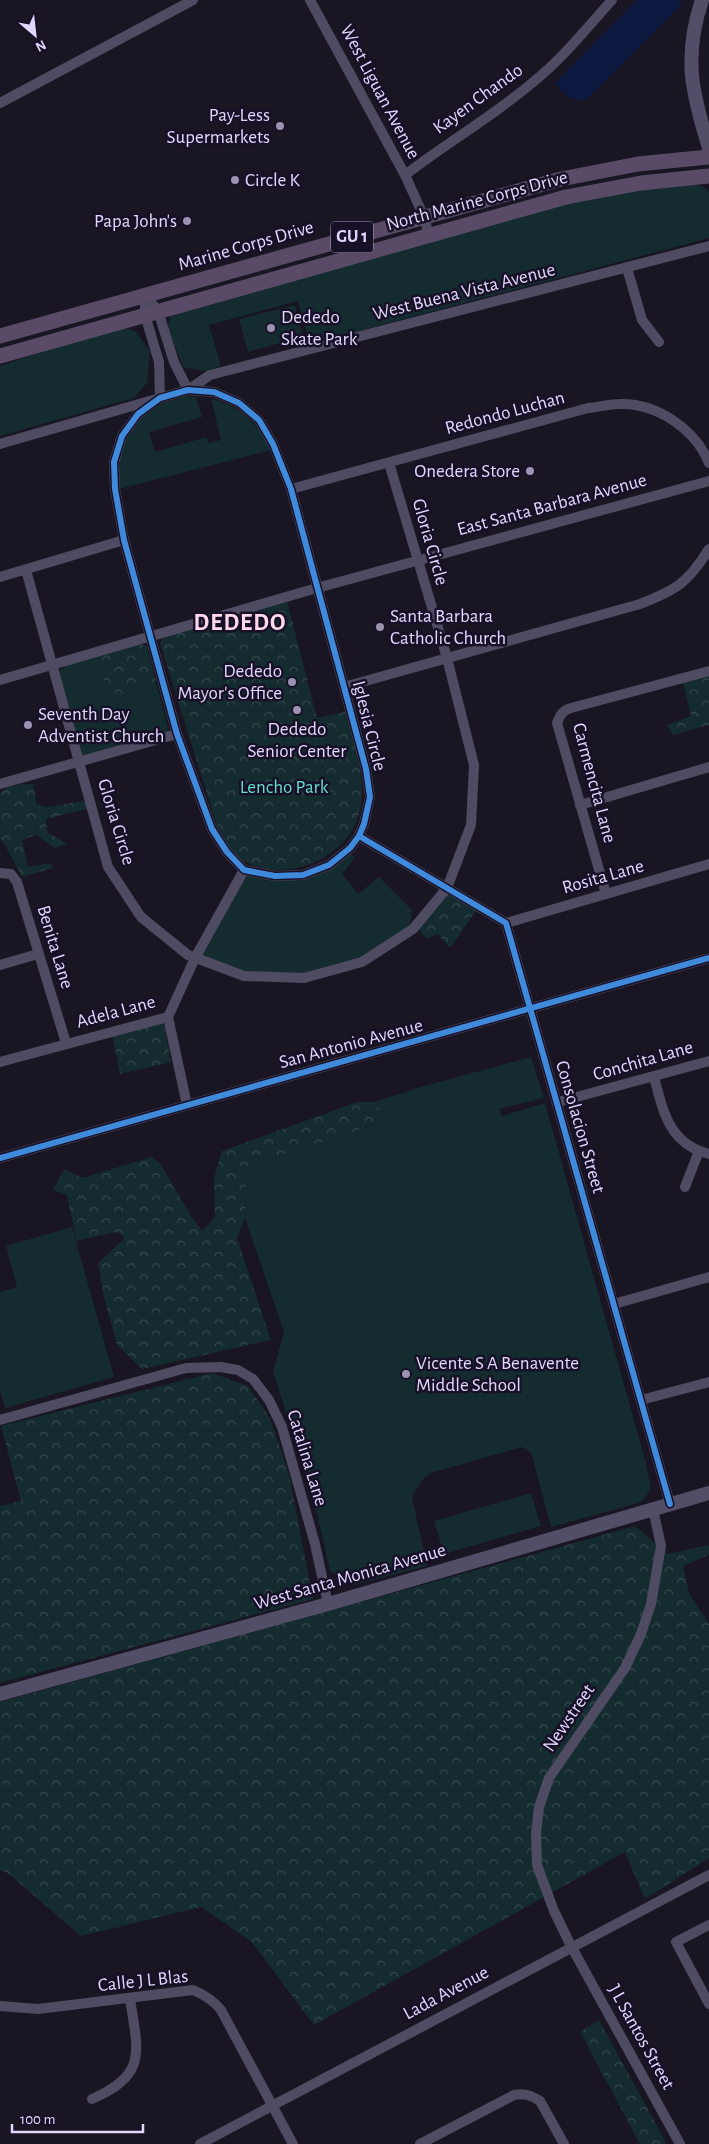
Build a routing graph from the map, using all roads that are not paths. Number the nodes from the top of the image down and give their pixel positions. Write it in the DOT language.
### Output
graph roads {
  1 [pos="193,0"];
  2 [pos="310,0"];
  3 [pos="612,0"];
  4 [pos="702,0"];
  5 [pos="0,103"];
  6 [pos="709,148"];
  7 [pos="709,157"];
  8 [pos="405,175"];
  9 [pos="709,176"];
  10 [pos="424,217"];
  11 [pos="429,235"];
  12 [pos="709,246"];
  13 [pos="627,268"];
  14 [pos="146,295"];
  15 [pos="152,313"];
  16 [pos="0,336"];
  17 [pos="659,342"];
  18 [pos="0,356"];
  19 [pos="188,390"];
  20 [pos="160,398"];
  21 [pos="0,444"];
  22 [pos="389,462"];
  23 [pos="709,463"];
  24 [pos="709,481"];
  25 [pos="291,489"];
  26 [pos="124,540"];
  27 [pos="709,548"];
  28 [pos="417,560"];
  29 [pos="26,570"];
  30 [pos="0,577"];
  31 [pos="317,588"];
  32 [pos="150,635"];
  33 [pos="447,658"];
  34 [pos="52,666"];
  35 [pos="709,671"];
  36 [pos="0,680"];
  37 [pos="344,687"];
  38 [pos="177,734"];
  39 [pos="80,761"];
  40 [pos="709,767"];
  41 [pos="0,784"];
  42 [pos="580,805"];
  43 [pos="359,836"];
  44 [pos="709,864"];
  45 [pos="244,870"];
  46 [pos="0,873"];
  47 [pos="447,888"];
  48 [pos="606,894"];
  49 [pos="506,923"];
  50 [pos="38,954"];
  51 [pos="195,958"];
  52 [pos="709,958"];
  53 [pos="0,965"];
  54 [pos="530,1010"];
  55 [pos="168,1017"];
  56 [pos="66,1043"];
  57 [pos="709,1061"];
  58 [pos="0,1062"];
  59 [pos="654,1077"];
  60 [pos="558,1102"];
  61 [pos="187,1105"];
  62 [pos="704,1153"];
  63 [pos="0,1158"];
  64 [pos="685,1187"];
  65 [pos="709,1277"];
  66 [pos="614,1304"];
  67 [pos="709,1382"];
  68 [pos="641,1400"];
  69 [pos="0,1420"];
  70 [pos="709,1493"];
  71 [pos="670,1504"];
  72 [pos="653,1509"];
  73 [pos="328,1604"];
  74 [pos="0,1694"];
  75 [pos="709,1875"];
  76 [pos="709,1925"];
  77 [pos="571,1946"];
  78 [pos="130,1999"];
  79 [pos="709,2004"];
  80 [pos="0,2006"];
  81 [pos="92,2099"];
  82 [pos="272,2106"];
  83 [pos="200,2144"];
  84 [pos="293,2144"];
  85 [pos="420,2144"];
  86 [pos="564,2144"];
  87 [pos="680,2144"];
  1 -- 5 [label="street"];
  2 -- 8 [label="street, West Liguan Avenue"];
  3 -- 8 [label="street, Kayen Chando"];
  4 -- 6 [label="main road"];
  7 -- 10 [label="main road, Marine Corps Drive / GU 1"];
  8 -- 10 [label="street"];
  9 -- 11 [label="main road, North Marine Corps Drive / GU 1"];
  10 -- 11 [label="street"];
  10 -- 14 [label="main road, Marine Corps Drive / GU 1"];
  11 -- 15 [label="main road, North Marine Corps Drive / GU 1"];
  12 -- 13 [label="street, West Buena Vista Avenue"];
  13 -- 17 [label="street"];
  13 -- 19 [label="street, West Buena Vista Avenue"];
  14 -- 15 [label="street"];
  14 -- 16 [label="main road, Marine Corps Drive / GU 1"];
  15 -- 18 [label="main road, North Marine Corps Drive / GU 1"];
  15 -- 19 [label="street"];
  15 -- 20 [label="street"];
  19 -- 20 [label="street, Iglesia Circle"];
  19 -- 25 [label="street, Iglesia Circle"];
  20 -- 21 [label="street"];
  20 -- 26 [label="street, Iglesia Circle"];
  22 -- 23 [label="street, Redondo Luchan"];
  22 -- 25 [label="street, Redondo Luchan"];
  22 -- 28 [label="street, Gloria Circle"];
  24 -- 28 [label="street, East Santa Barbara Avenue"];
  25 -- 31 [label="street, Iglesia Circle"];
  26 -- 29 [label="street"];
  26 -- 32 [label="street, Iglesia Circle"];
  27 -- 33 [label="street"];
  28 -- 31 [label="street, East Santa Barbara Avenue"];
  28 -- 33 [label="street, Gloria Circle"];
  29 -- 30 [label="street"];
  29 -- 34 [label="street, Gloria Circle"];
  31 -- 32 [label="street, East Santa Barbara Avenue"];
  31 -- 37 [label="street, Iglesia Circle"];
  32 -- 34 [label="street, East Santa Barbara Avenue"];
  32 -- 38 [label="street, Iglesia Circle"];
  33 -- 37 [label="street"];
  33 -- 47 [label="street, Gloria Circle"];
  34 -- 36 [label="street, East Santa Barbara Avenue"];
  34 -- 39 [label="street, Gloria Circle"];
  35 -- 42 [label="street, Carmencita Lane"];
  37 -- 43 [label="street, Iglesia Circle"];
  38 -- 39 [label="street"];
  38 -- 45 [label="street, Iglesia Circle"];
  39 -- 41 [label="street"];
  39 -- 51 [label="street, Gloria Circle"];
  40 -- 42 [label="street"];
  42 -- 48 [label="street, Carmencita Lane"];
  43 -- 45 [label="street, Iglesia Circle"];
  43 -- 47 [label="street"];
  44 -- 48 [label="street, Rosita Lane"];
  45 -- 51 [label="street, Adela Lane"];
  46 -- 50 [label="street, Benita Lane"];
  47 -- 49 [label="street"];
  47 -- 51 [label="street, Gloria Circle"];
  48 -- 49 [label="street, Rosita Lane"];
  49 -- 54 [label="street, Consolacion Street"];
  50 -- 53 [label="street"];
  50 -- 56 [label="street, Benita Lane"];
  51 -- 55 [label="street, Adela Lane"];
  52 -- 54 [label="street, San Antonio Avenue"];
  54 -- 60 [label="street, Consolacion Street"];
  54 -- 61 [label="street, San Antonio Avenue"];
  55 -- 56 [label="street, Adela Lane"];
  55 -- 61 [label="street"];
  56 -- 58 [label="street, Adela Lane"];
  57 -- 59 [label="street, Conchita Lane"];
  59 -- 60 [label="street, Conchita Lane"];
  59 -- 62 [label="street"];
  60 -- 66 [label="street, Consolacion Street"];
  61 -- 63 [label="street, San Antonio Avenue"];
  62 -- 64 [label="street"];
  65 -- 66 [label="street"];
  66 -- 68 [label="street, Consolacion Street"];
  67 -- 68 [label="street"];
  68 -- 71 [label="street, Consolacion Street"];
  69 -- 73 [label="street, Catalina Lane"];
  70 -- 71 [label="main road, West Santa Monica Avenue"];
  71 -- 72 [label="main road, West Santa Monica Avenue"];
  72 -- 73 [label="main road, West Santa Monica Avenue"];
  72 -- 77 [label="street, Newstreet"];
  73 -- 74 [label="main road, West Santa Monica Avenue"];
  75 -- 77 [label="street, Lada Avenue"];
  76 -- 79 [label="street"];
  77 -- 82 [label="street, Lada Avenue"];
  77 -- 87 [label="street, J L Santos Street"];
  78 -- 80 [label="street, Calle J L Blas"];
  78 -- 81 [label="street"];
  78 -- 82 [label="street, Calle J L Blas"];
  82 -- 83 [label="street, Lada Avenue"];
  82 -- 84 [label="street, Calle J L Blas"];
  85 -- 86 [label="street"];
}
